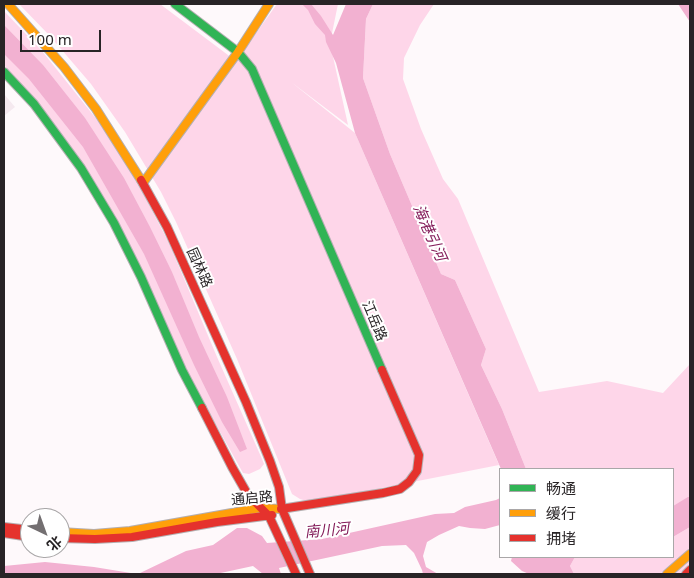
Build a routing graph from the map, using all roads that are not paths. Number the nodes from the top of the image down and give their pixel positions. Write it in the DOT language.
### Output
graph roads {
  1 [pos="8,4"];
  2 [pos="176,4"];
  3 [pos="269,4"];
  4 [pos="238,52"];
  5 [pos="4,72"];
  6 [pos="143,183"];
  7 [pos="260,508"];
  8 [pos="282,509"];
  9 [pos="269,516"];
  10 [pos="4,527"];
  11 [pos="20,529"];
  12 [pos="4,533"];
  13 [pos="70,533"];
  14 [pos="20,536"];
  15 [pos="70,538"];
  16 [pos="690,554"];
  17 [pos="690,562"];
  18 [pos="690,570"];
  19 [pos="296,574"];
  20 [pos="310,574"];
  21 [pos="667,574"];
  22 [pos="676,574"];
  23 [pos="686,574"];
  1 -- 6 [label="main road, 园林路"];
  2 -- 4 [label="main road, 江岳路"];
  3 -- 4 [label="main road"];
  4 -- 6 [label="main road"];
  4 -- 8 [label="main road, 江岳路"];
  5 -- 7 [label="main road"];
  6 -- 8 [label="main road, 园林路"];
  7 -- 8 [label="main road, 通启路"];
  7 -- 9 [label="main road"];
  7 -- 13 [label="main road, 通启路"];
  8 -- 9 [label="main road, 通启路"];
  8 -- 20 [label="main road, 园林路"];
  9 -- 15 [label="main road, 通启路"];
  9 -- 19 [label="main road"];
  10 -- 11 [label="main road"];
  12 -- 14 [label="main road"];
  16 -- 21 [label="main road"];
  17 -- 22 [label="main road"];
  18 -- 23 [label="main road"];
}
